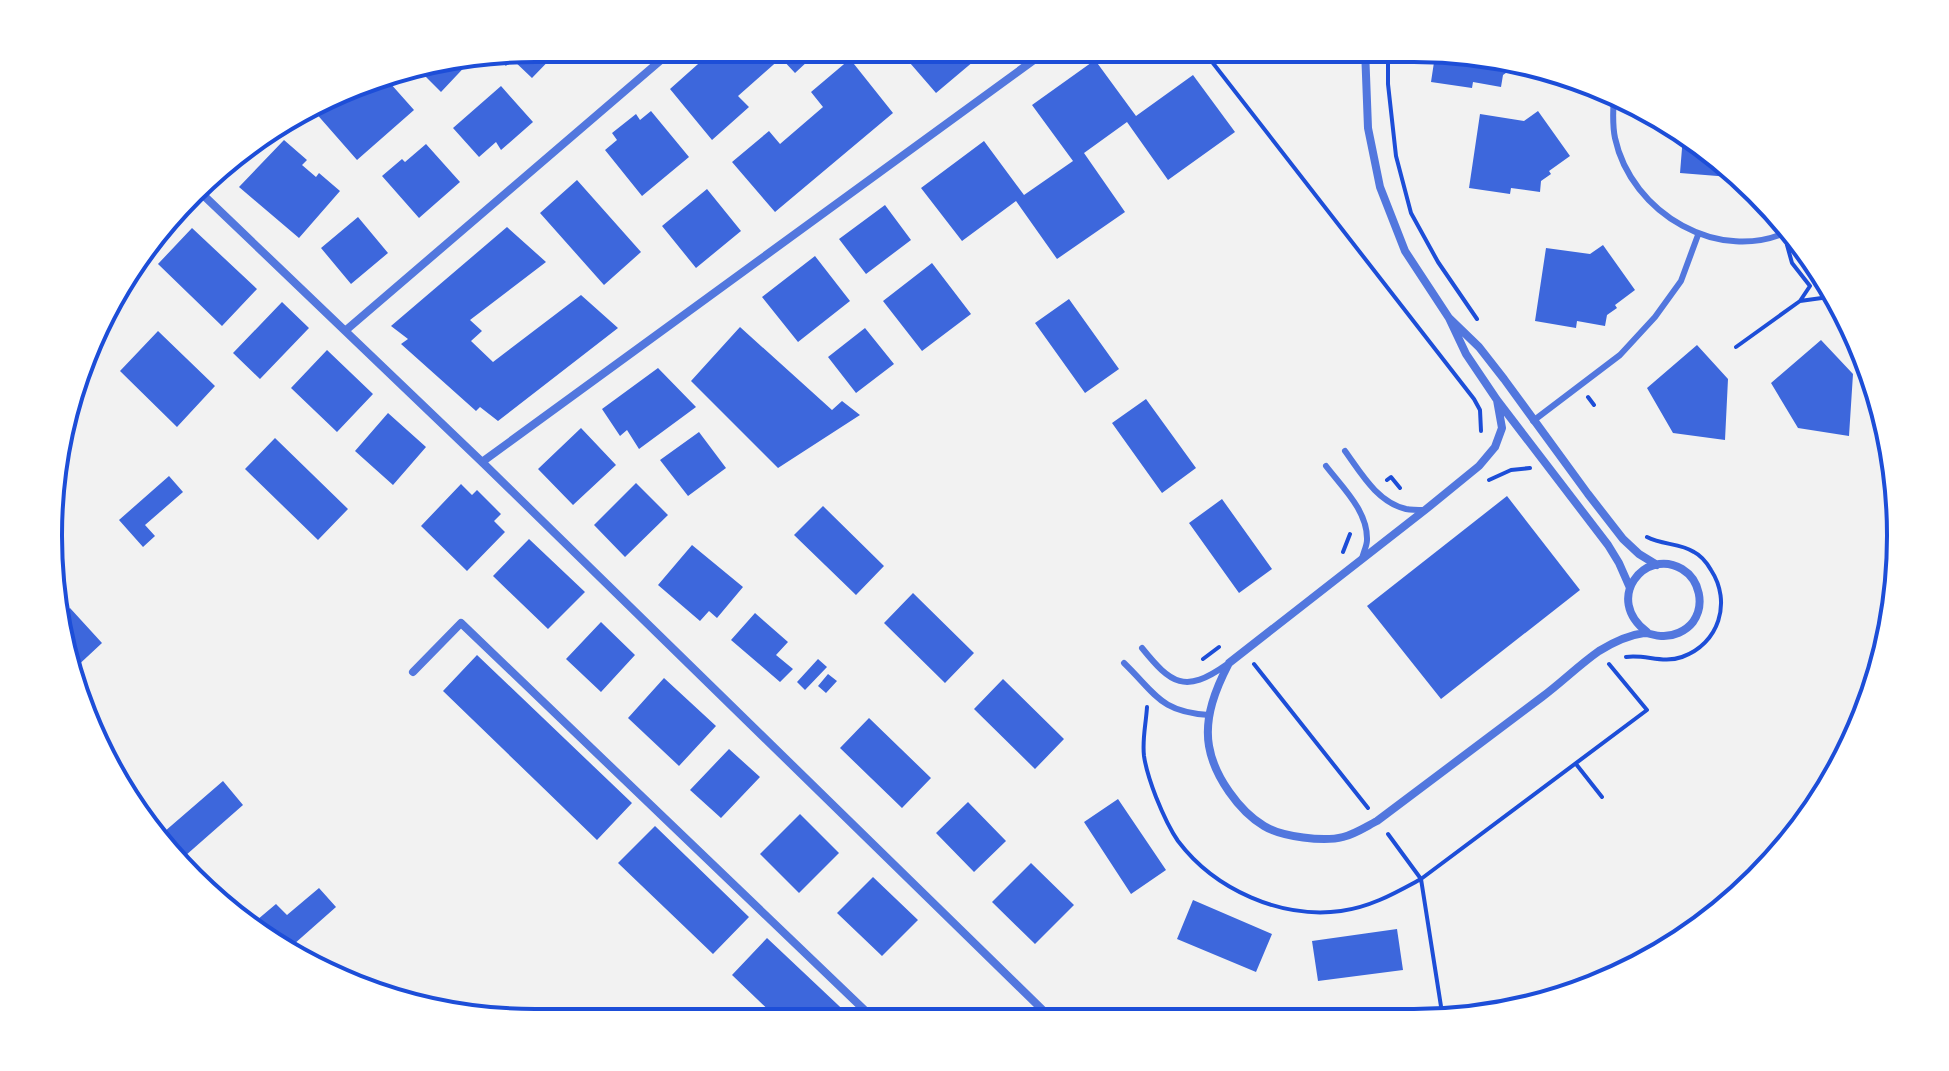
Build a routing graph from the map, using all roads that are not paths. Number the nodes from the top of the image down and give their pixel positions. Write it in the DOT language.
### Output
graph roads {
  1 [pos="659,62"];
  2 [pos="1031,62"];
  3 [pos="1365,62"];
  4 [pos="1613,107"];
  5 [pos="205,197"];
  6 [pos="1698,235"];
  7 [pos="1779,235"];
  8 [pos="1449,318"];
  9 [pos="345,331"];
  10 [pos="1497,400"];
  11 [pos="1533,421"];
  12 [pos="1345,451"];
  13 [pos="482,462"];
  14 [pos="1326,466"];
  15 [pos="1425,510"];
  16 [pos="1362,559"];
  17 [pos="1657,565"];
  18 [pos="1630,588"];
  19 [pos="1647,632"];
  20 [pos="1142,648"];
  21 [pos="1124,663"];
  22 [pos="1229,663"];
  23 [pos="413,672"];
  24 [pos="1209,715"];
  25 [pos="863,1009"];
  26 [pos="1041,1009"];
  1 -- 9 [label="street"];
  2 -- 13 [label="street"];
  3 -- 8 [label="street"];
  4 -- 6 [label="lane"];
  5 -- 9 [label="street"];
  6 -- 7 [label="lane"];
  6 -- 11 [label="lane"];
  8 -- 10 [label="street"];
  8 -- 11 [label="street"];
  9 -- 13 [label="street"];
  10 -- 15 [label="street"];
  10 -- 18 [label="street"];
  11 -- 17 [label="street"];
  12 -- 15 [label="lane"];
  13 -- 26 [label="street"];
  14 -- 16 [label="lane"];
  15 -- 16 [label="street"];
  16 -- 22 [label="street"];
  17 -- 18 [label="street"];
  17 -- 19 [label="street"];
  18 -- 19 [label="street"];
  19 -- 24 [label="street"];
  20 -- 22 [label="lane"];
  21 -- 24 [label="lane"];
  22 -- 24 [label="street"];
  23 -- 25 [label="street"];
}
